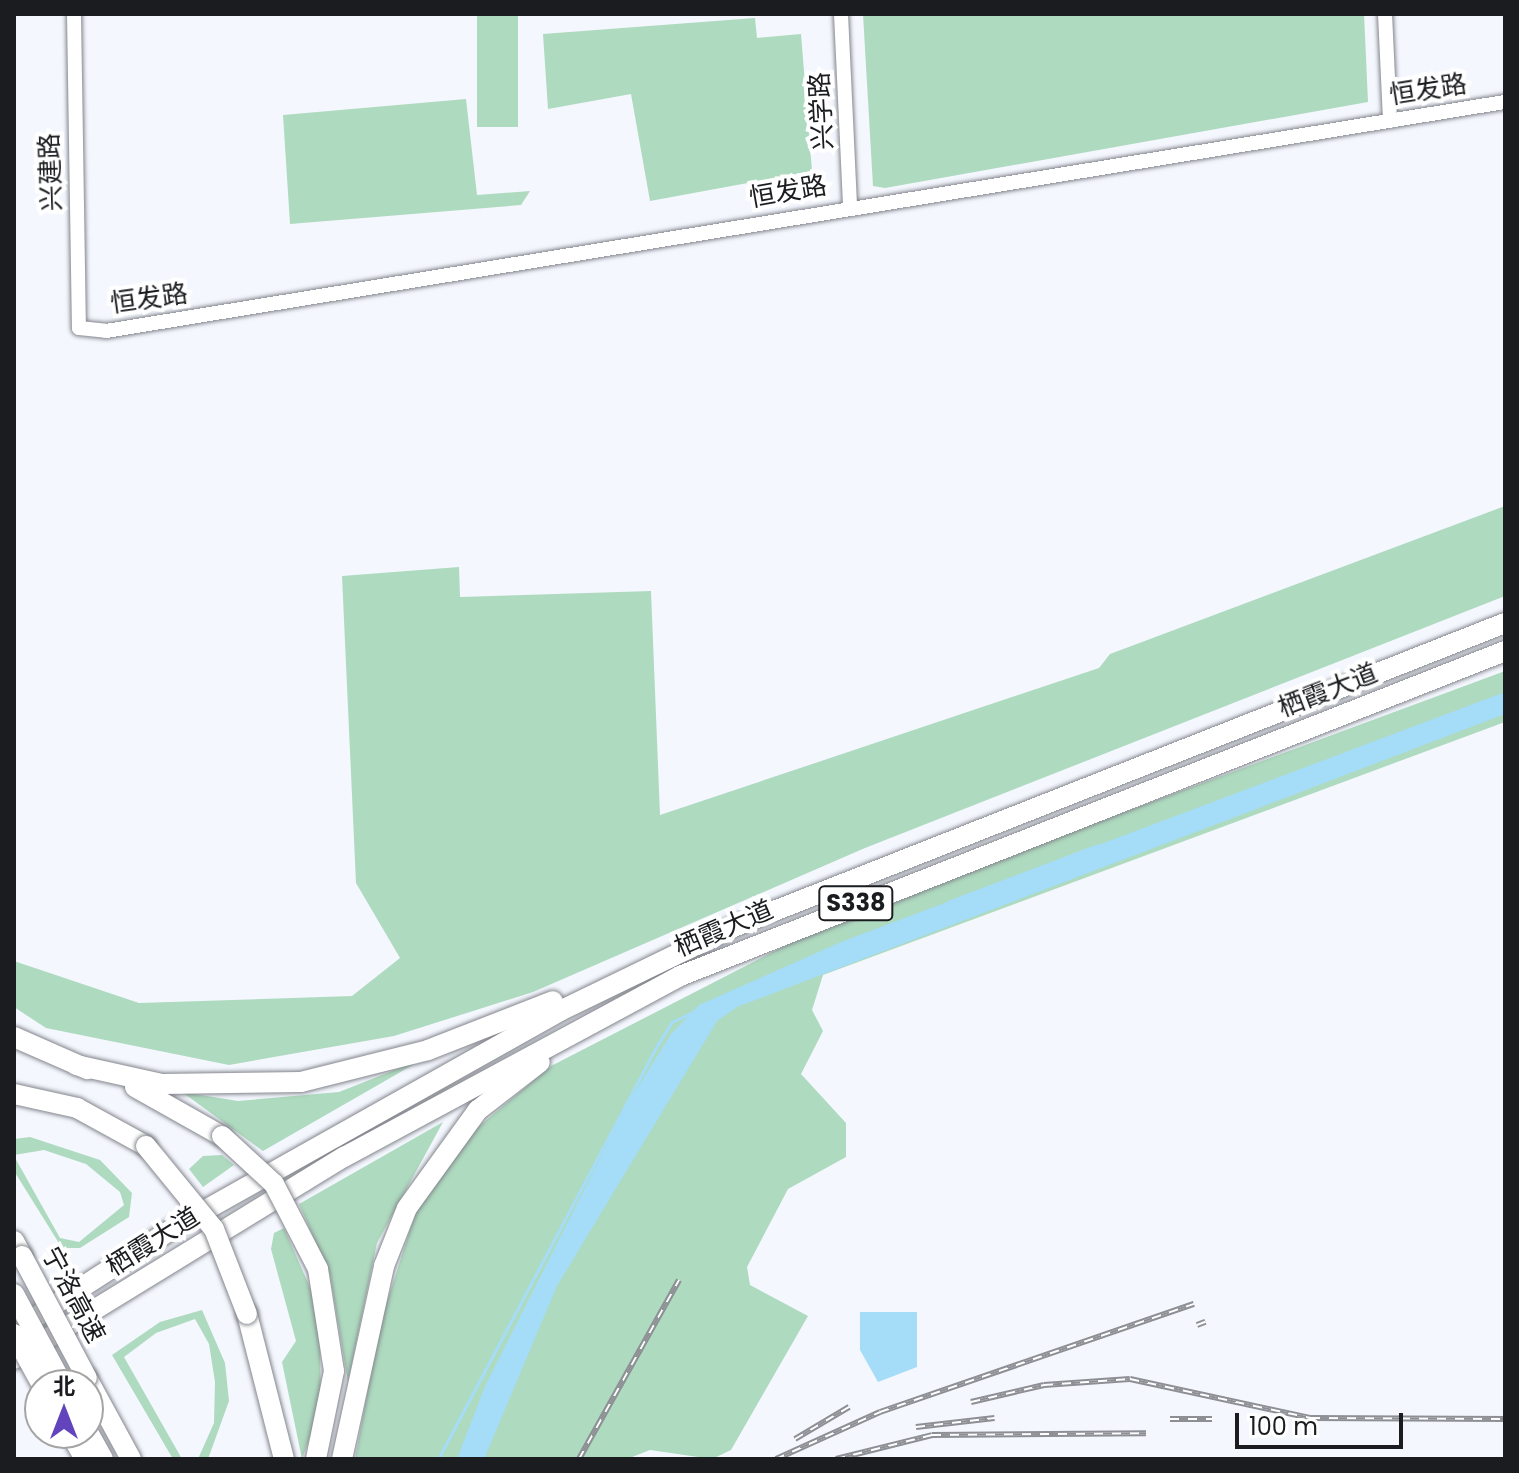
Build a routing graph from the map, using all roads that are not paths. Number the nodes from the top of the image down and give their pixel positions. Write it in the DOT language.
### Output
graph roads {
  1 [pos="74,14"];
  2 [pos="841,14"];
  3 [pos="1385,14"];
  4 [pos="1505,102"];
  5 [pos="1390,121"];
  6 [pos="850,206"];
  7 [pos="79,328"];
  8 [pos="1505,623"];
  9 [pos="1505,651"];
  10 [pos="815,919"];
  11 [pos="731,928"];
  12 [pos="14,1037"];
  13 [pos="76,1065"];
  14 [pos="14,1094"];
  15 [pos="237,1221"];
  16 [pos="177,1226"];
  17 [pos="18,1248"];
  18 [pos="14,1294"];
  19 [pos="14,1320"];
  20 [pos="14,1332"];
  21 [pos="14,1359"];
  22 [pos="14,1368"];
  23 [pos="34,1369"];
  24 [pos="54,1369"];
  25 [pos="131,1459"];
  26 [pos="284,1459"];
  27 [pos="316,1459"];
  28 [pos="342,1459"];
  1 -- 7 [label="street, 兴建路"];
  2 -- 6 [label="street, 兴学路"];
  3 -- 5 [label="street"];
  4 -- 5 [label="street, 恒发路"];
  5 -- 6 [label="street, 恒发路"];
  6 -- 7 [label="street, 恒发路"];
  8 -- 11 [label="highway, 栖霞大道 / S338"];
  9 -- 10 [label="highway, 栖霞大道 / S338"];
  10 -- 15 [label="highway, 栖霞大道 / S338"];
  10 -- 28 [label="highway"];
  11 -- 13 [label="highway"];
  11 -- 16 [label="highway, 栖霞大道 / S338"];
  12 -- 13 [label="highway"];
  13 -- 27 [label="highway, bridge"];
  14 -- 26 [label="highway, bridge"];
  15 -- 21 [label="highway, 栖霞大道"];
  15 -- 22 [label="highway"];
  16 -- 19 [label="highway"];
  16 -- 20 [label="highway, 栖霞大道"];
  17 -- 25 [label="highway, 宁洛高速, bridge"];
  18 -- 24 [label="highway, 宁洛高速, bridge"];
  20 -- 23 [label="highway, bridge"];
}
